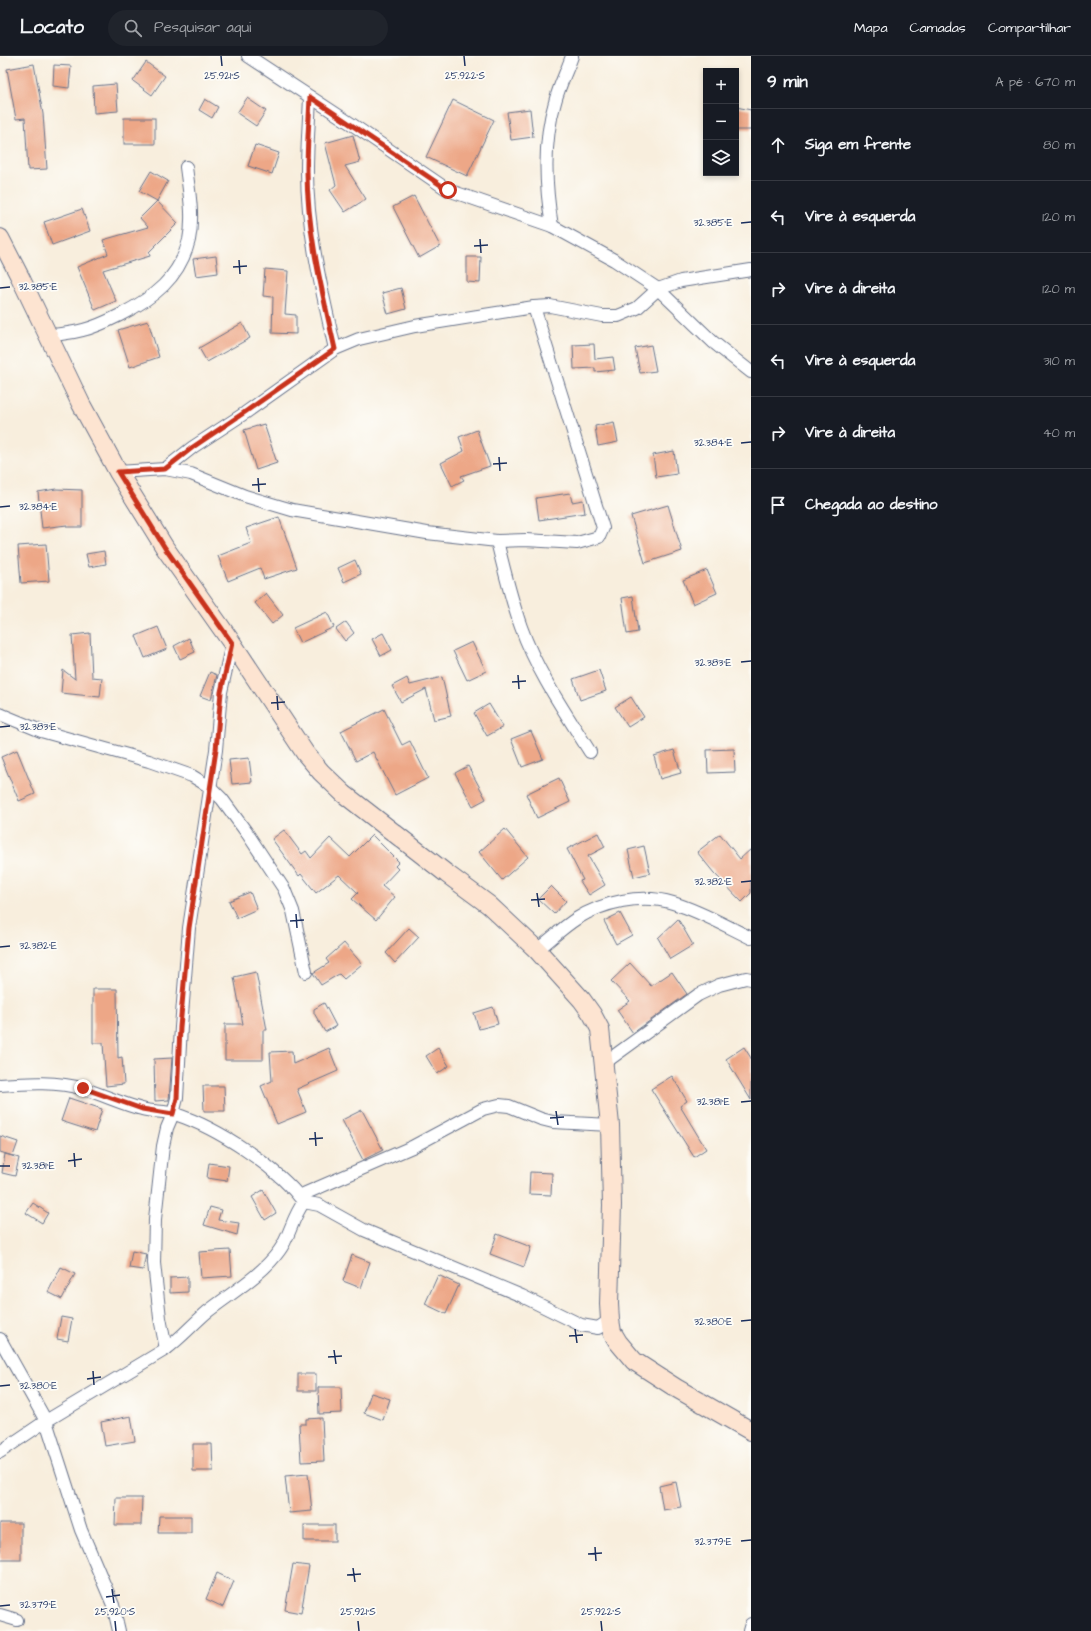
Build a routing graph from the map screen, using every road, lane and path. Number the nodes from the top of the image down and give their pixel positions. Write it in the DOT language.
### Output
graph roads {
  1 [pos="572,56"];
  2 [pos="253,57"];
  3 [pos="310,97"];
  4 [pos="186,167"];
  5 [pos="552,226"];
  6 [pos="0,238"];
  7 [pos="751,270"];
  8 [pos="658,289"];
  9 [pos="534,307"];
  10 [pos="47,336"];
  11 [pos="335,349"];
  12 [pos="751,372"];
  13 [pos="165,469"];
  14 [pos="118,472"];
  15 [pos="497,541"];
  16 [pos="232,643"];
  17 [pos="0,714"];
  18 [pos="590,752"];
  19 [pos="210,787"];
  20 [pos="751,938"];
  21 [pos="537,950"];
  22 [pos="306,972"];
  23 [pos="749,977"];
  24 [pos="603,1064"];
  25 [pos="0,1085"];
  26 [pos="173,1114"];
  27 [pos="610,1125"];
  28 [pos="301,1199"];
  29 [pos="610,1320"];
  30 [pos="0,1339"];
  31 [pos="166,1349"];
  32 [pos="46,1421"];
  33 [pos="751,1431"];
  34 [pos="0,1452"];
  35 [pos="0,1616"];
  36 [pos="17,1620"];
  37 [pos="751,1624"];
  38 [pos="120,1631"];
  39 [pos="749,1631"];
  1 -- 5 [label="street"];
  2 -- 3 [label="street"];
  3 -- 5 [label="street"];
  3 -- 11 [label="street"];
  4 -- 10 [label="street"];
  5 -- 8 [label="street"];
  6 -- 10 [label="street"];
  7 -- 8 [label="street"];
  8 -- 9 [label="street"];
  8 -- 12 [label="street"];
  9 -- 11 [label="street"];
  9 -- 15 [label="street"];
  10 -- 14 [label="street"];
  11 -- 13 [label="street"];
  13 -- 14 [label="street"];
  13 -- 15 [label="street"];
  14 -- 16 [label="street"];
  15 -- 18 [label="street"];
  16 -- 19 [label="street"];
  16 -- 21 [label="street"];
  17 -- 19 [label="street"];
  19 -- 22 [label="street"];
  19 -- 26 [label="street"];
  20 -- 21 [label="street"];
  21 -- 24 [label="street"];
  23 -- 24 [label="street"];
  24 -- 27 [label="street"];
  25 -- 26 [label="street"];
  26 -- 28 [label="street"];
  26 -- 31 [label="street"];
  27 -- 28 [label="street"];
  27 -- 29 [label="street"];
  28 -- 29 [label="street"];
  28 -- 31 [label="street"];
  29 -- 33 [label="street"];
  30 -- 32 [label="street"];
  31 -- 32 [label="street"];
  32 -- 34 [label="street"];
  32 -- 38 [label="street"];
  35 -- 36 [label="street"];
  37 -- 39 [label="street"];
}
